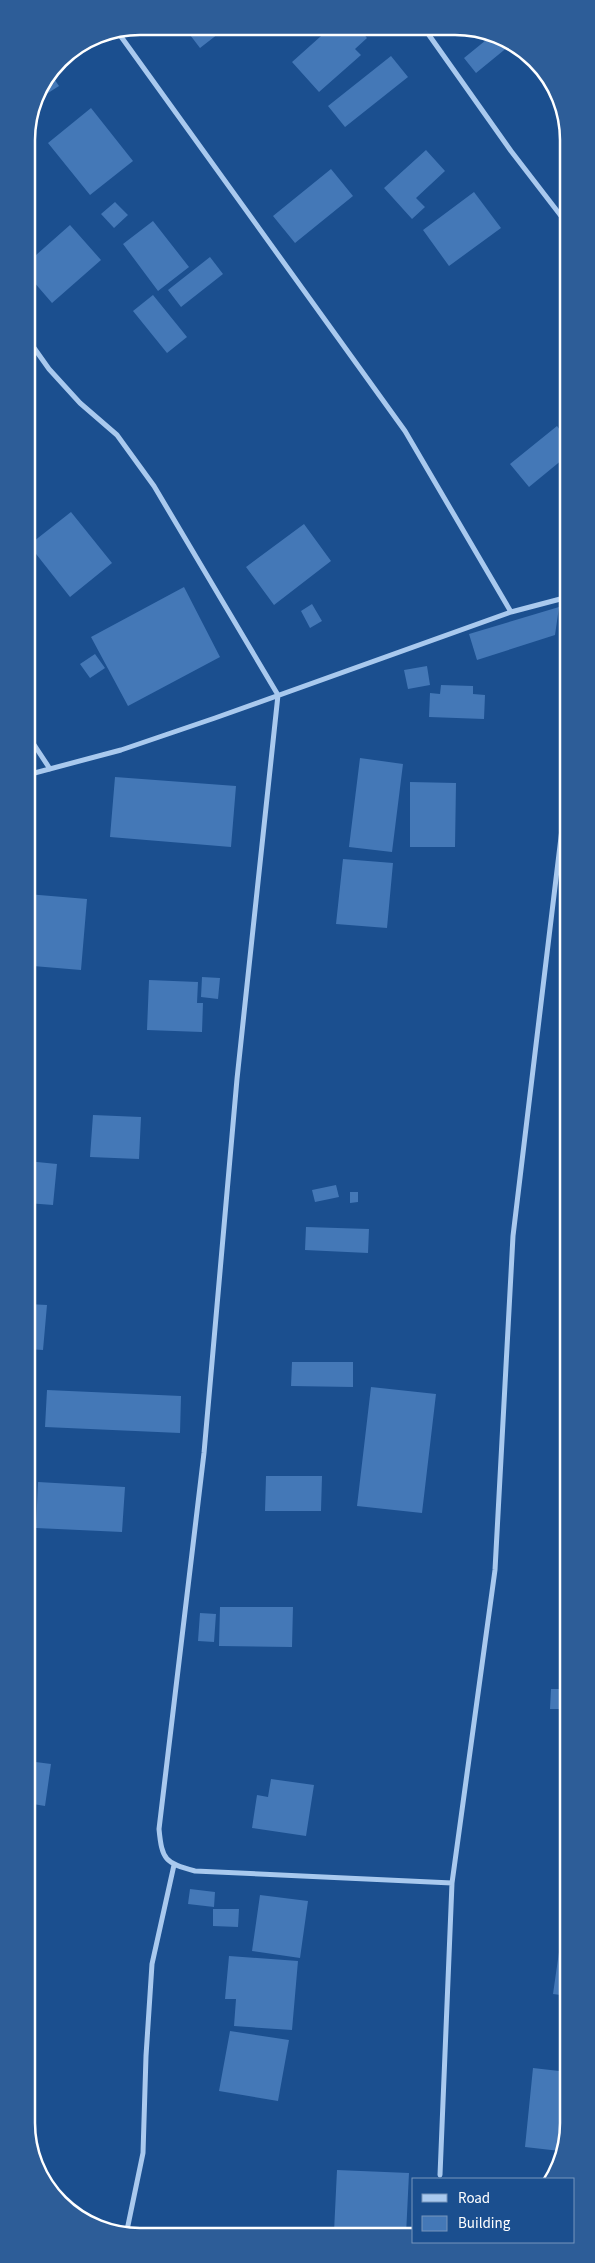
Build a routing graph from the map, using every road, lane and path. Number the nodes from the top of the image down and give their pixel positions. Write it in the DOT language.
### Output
graph roads {
  1 [pos="429,35"];
  2 [pos="121,37"];
  3 [pos="560,215"];
  4 [pos="35,350"];
  5 [pos="560,599"];
  6 [pos="511,612"];
  7 [pos="278,696"];
  8 [pos="35,746"];
  9 [pos="50,769"];
  10 [pos="35,773"];
  11 [pos="560,845"];
  12 [pos="174,1865"];
  13 [pos="452,1883"];
  14 [pos="440,2175"];
  15 [pos="127,2227"];
  1 -- 3 [label="street"];
  2 -- 6 [label="street"];
  4 -- 7 [label="street"];
  5 -- 6 [label="street"];
  6 -- 7 [label="street"];
  7 -- 9 [label="street"];
  7 -- 12 [label="street"];
  8 -- 9 [label="street"];
  9 -- 10 [label="street"];
  11 -- 13 [label="street"];
  12 -- 13 [label="street"];
  12 -- 15 [label="street"];
  13 -- 14 [label="street"];
}
